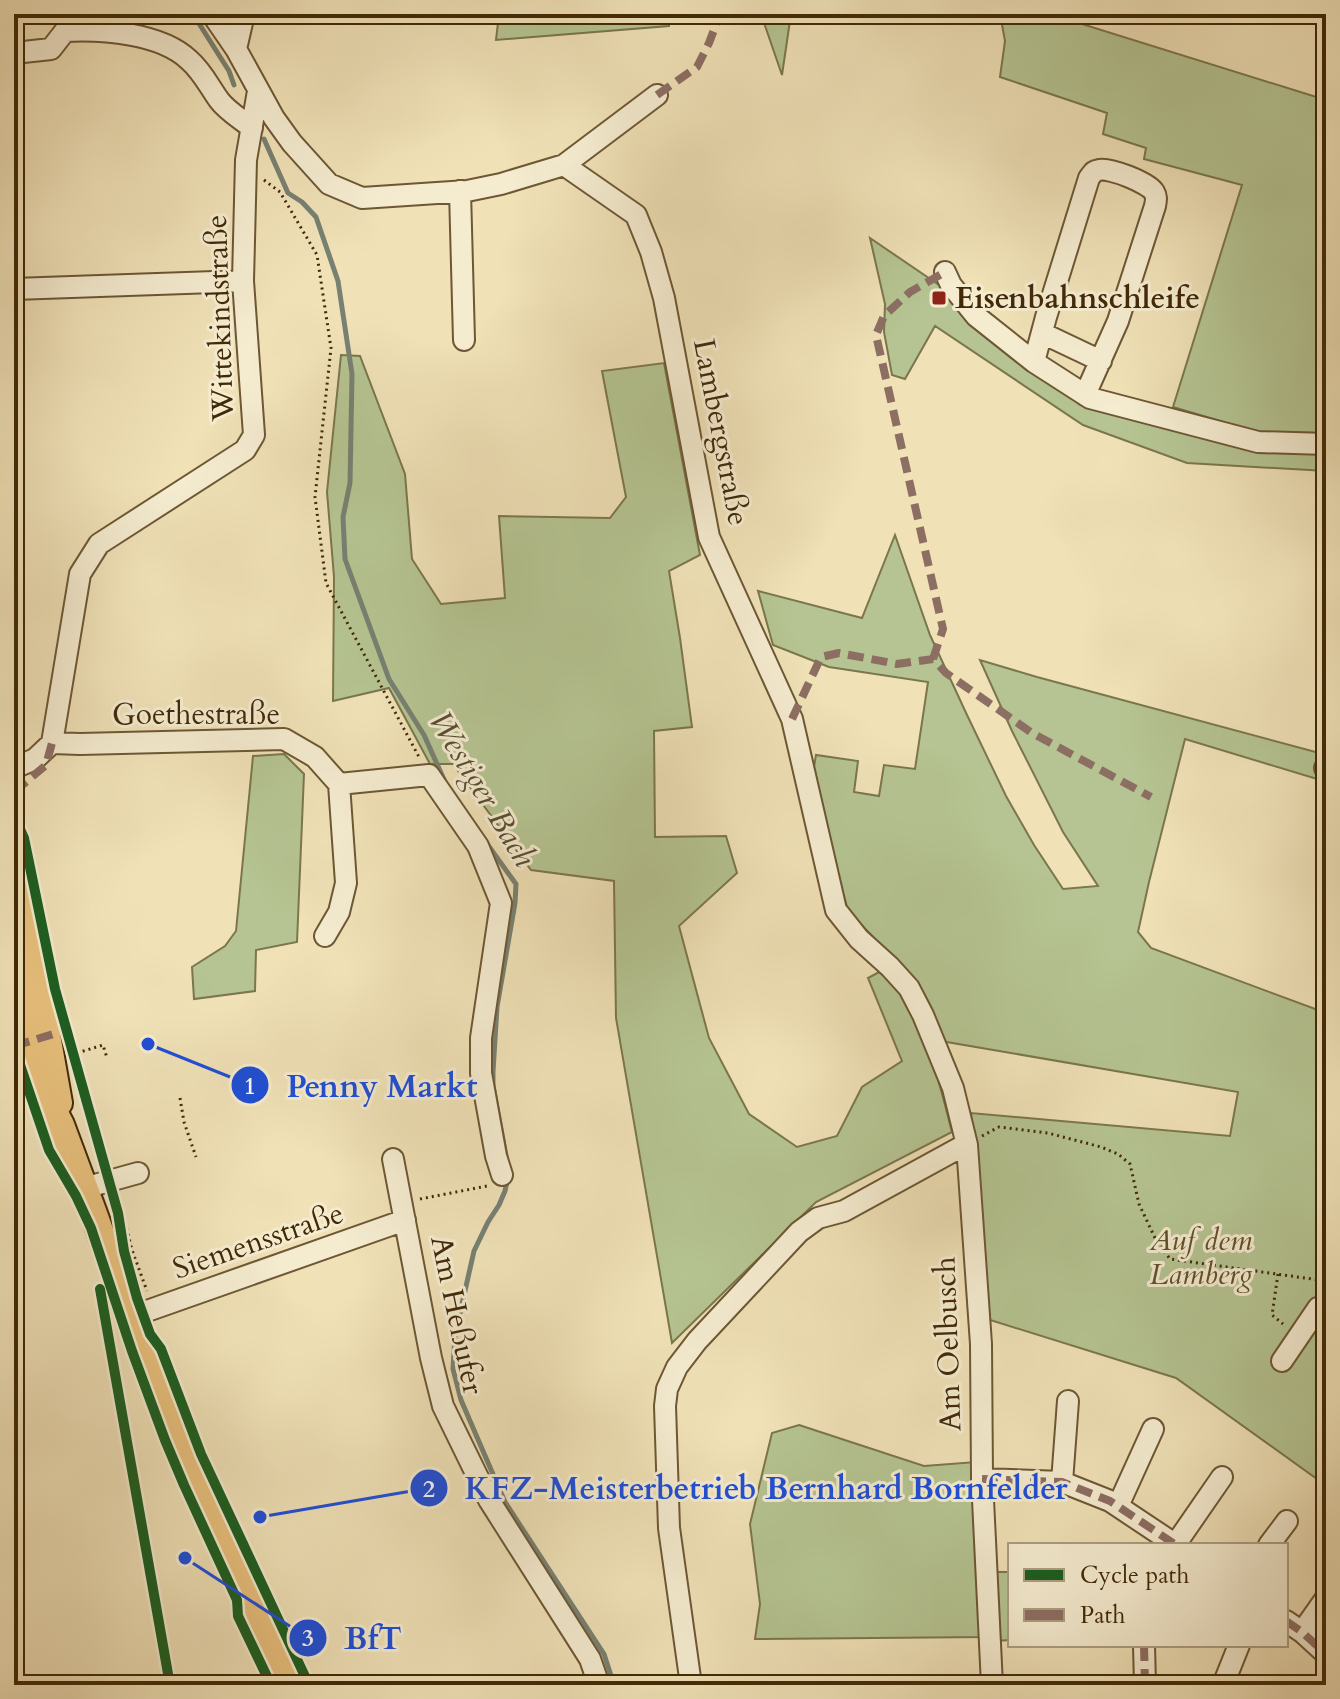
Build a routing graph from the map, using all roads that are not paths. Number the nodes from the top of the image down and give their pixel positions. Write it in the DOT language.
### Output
graph roads {
  1 [pos="212,14"];
  2 [pos="244,14"];
  3 [pos="236,49"];
  4 [pos="14,53"];
  5 [pos="258,91"];
  6 [pos="657,95"];
  7 [pos="252,128"];
  8 [pos="564,165"];
  9 [pos="460,191"];
  10 [pos="945,272"];
  11 [pos="243,281"];
  12 [pos="14,289"];
  13 [pos="1042,333"];
  14 [pos="464,340"];
  15 [pos="1101,361"];
  16 [pos="1034,362"];
  17 [pos="1085,395"];
  18 [pos="1326,444"];
  19 [pos="52,743"];
  20 [pos="14,768"];
  21 [pos="339,784"];
  22 [pos="28,884"];
  23 [pos="325,936"];
  24 [pos="14,988"];
  25 [pos="22,1005"];
  26 [pos="967,1145"];
  27 [pos="393,1159"];
  28 [pos="138,1173"];
  29 [pos="502,1175"];
  30 [pos="102,1183"];
  31 [pos="404,1211"];
  32 [pos="1326,1309"];
  33 [pos="142,1313"];
  34 [pos="1282,1361"];
  35 [pos="1068,1401"];
  36 [pos="1153,1429"];
  37 [pos="1222,1477"];
  38 [pos="982,1479"];
  39 [pos="1062,1482"];
  40 [pos="1118,1506"];
  41 [pos="1287,1521"];
  42 [pos="1166,1542"];
  43 [pos="1270,1543"];
  44 [pos="1326,1598"];
  45 [pos="1294,1627"];
  46 [pos="1144,1647"];
  47 [pos="1238,1647"];
  48 [pos="1326,1654"];
  49 [pos="290,1685"];
  50 [pos="599,1685"];
  51 [pos="691,1685"];
  52 [pos="992,1685"];
  53 [pos="1145,1685"];
  54 [pos="1223,1685"];
  1 -- 3 [label="street"];
  2 -- 3 [label="street"];
  3 -- 5 [label="street"];
  4 -- 7 [label="street"];
  5 -- 7 [label="street, Wittekindstraße"];
  5 -- 9 [label="street"];
  6 -- 8 [label="street"];
  7 -- 11 [label="street, Wittekindstraße"];
  8 -- 9 [label="street"];
  8 -- 26 [label="street, Lambergstraße"];
  9 -- 14 [label="street"];
  10 -- 16 [label="street"];
  11 -- 12 [label="street"];
  11 -- 19 [label="street, Wittekindstraße"];
  13 -- 15 [label="street"];
  13 -- 15 [label="street"];
  13 -- 16 [label="street"];
  15 -- 17 [label="street"];
  16 -- 17 [label="street"];
  17 -- 18 [label="street"];
  19 -- 20 [label="street"];
  19 -- 21 [label="street, Goethestraße"];
  21 -- 23 [label="street"];
  21 -- 29 [label="street"];
  22 -- 25 [label="main road"];
  24 -- 25 [label="street"];
  25 -- 30 [label="main road"];
  26 -- 38 [label="street, Am Oelbusch"];
  26 -- 51 [label="street"];
  27 -- 31 [label="street, Am Heßufer"];
  28 -- 30 [label="street"];
  30 -- 33 [label="main road"];
  31 -- 33 [label="street, Siemensstraße"];
  31 -- 50 [label="street, Am Heßufer"];
  32 -- 34 [label="street"];
  33 -- 49 [label="main road"];
  35 -- 39 [label="street"];
  36 -- 40 [label="street"];
  37 -- 42 [label="street"];
  38 -- 39 [label="street"];
  38 -- 52 [label="street, Am Oelbusch"];
  39 -- 40 [label="street"];
  40 -- 42 [label="street"];
  41 -- 43 [label="street"];
  44 -- 45 [label="street"];
  45 -- 48 [label="street"];
  46 -- 53 [label="street"];
  47 -- 54 [label="street"];
}
